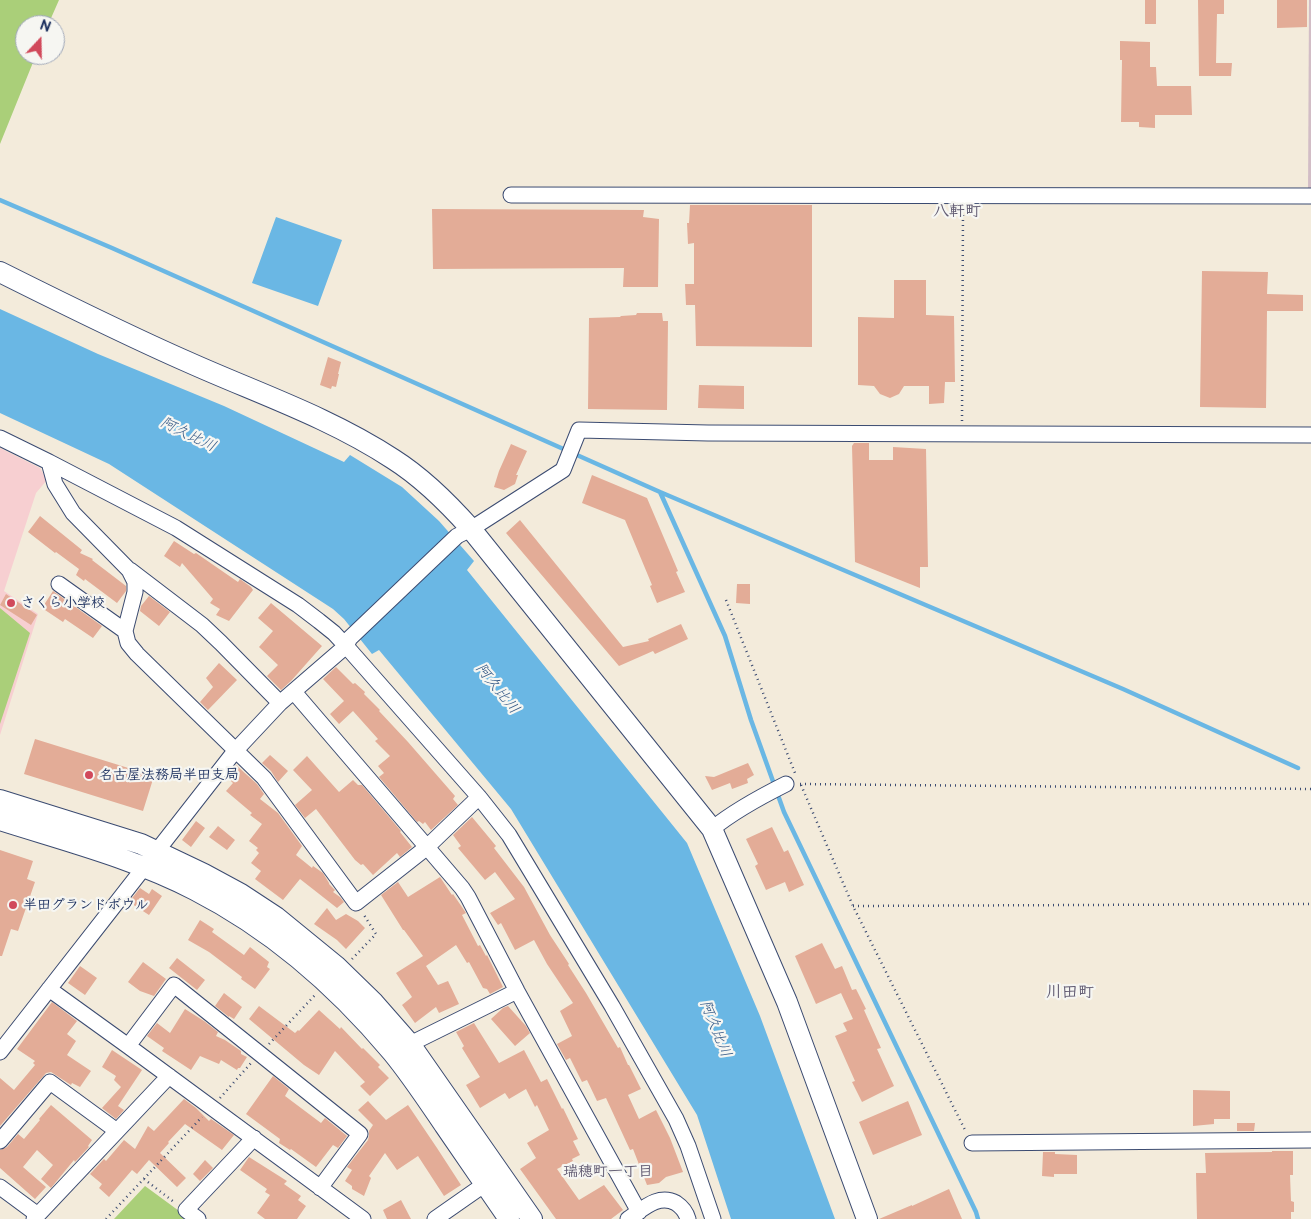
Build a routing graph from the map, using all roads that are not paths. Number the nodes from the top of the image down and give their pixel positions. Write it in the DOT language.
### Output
graph roads {
  1 [pos="511,195"];
  2 [pos="1311,196"];
  3 [pos="0,272"];
  4 [pos="1311,435"];
  5 [pos="0,438"];
  6 [pos="49,462"];
  7 [pos="464,533"];
  8 [pos="129,570"];
  9 [pos="60,584"];
  10 [pos="125,631"];
  11 [pos="348,642"];
  12 [pos="294,692"];
  13 [pos="280,703"];
  14 [pos="235,751"];
  15 [pos="793,784"];
  16 [pos="479,797"];
  17 [pos="0,800"];
  18 [pos="0,820"];
  19 [pos="712,829"];
  20 [pos="426,848"];
  21 [pos="150,859"];
  22 [pos="49,989"];
  23 [pos="517,991"];
  24 [pos="410,1044"];
  25 [pos="128,1046"];
  26 [pos="0,1052"];
  27 [pos="169,1076"];
  28 [pos="117,1131"];
  29 [pos="254,1138"];
  30 [pos="1311,1140"];
  31 [pos="0,1141"];
  32 [pos="972,1143"];
  33 [pos="485,1184"];
  34 [pos="0,1187"];
  35 [pos="320,1188"];
  36 [pos="192,1215"];
  37 [pos="633,1216"];
  38 [pos="36,1217"];
  39 [pos="363,1219"];
  40 [pos="435,1219"];
  41 [pos="509,1219"];
  42 [pos="532,1219"];
  43 [pos="688,1219"];
  44 [pos="714,1219"];
  45 [pos="867,1219"];
  1 -- 2 [label="street"];
  3 -- 7 [label="street"];
  4 -- 7 [label="street"];
  5 -- 6 [label="street"];
  6 -- 8 [label="street"];
  6 -- 11 [label="street"];
  7 -- 11 [label="street"];
  7 -- 19 [label="street"];
  8 -- 10 [label="street"];
  8 -- 13 [label="street"];
  9 -- 10 [label="street"];
  10 -- 14 [label="street"];
  11 -- 12 [label="street"];
  11 -- 16 [label="street"];
  12 -- 13 [label="street"];
  12 -- 20 [label="street"];
  13 -- 14 [label="street"];
  14 -- 20 [label="street"];
  14 -- 21 [label="street"];
  15 -- 19 [label="street"];
  16 -- 20 [label="street"];
  16 -- 44 [label="street"];
  17 -- 21 [label="street"];
  18 -- 21 [label="street"];
  19 -- 45 [label="street"];
  20 -- 23 [label="street"];
  21 -- 22 [label="street"];
  21 -- 24 [label="street"];
  21 -- 33 [label="street"];
  22 -- 25 [label="street"];
  22 -- 26 [label="street"];
  23 -- 24 [label="street"];
  23 -- 37 [label="street"];
  24 -- 42 [label="street"];
  25 -- 27 [label="street"];
  25 -- 35 [label="street"];
  27 -- 28 [label="street"];
  27 -- 29 [label="street"];
  28 -- 31 [label="street"];
  28 -- 38 [label="street"];
  29 -- 35 [label="street"];
  29 -- 36 [label="street"];
  30 -- 32 [label="street"];
  33 -- 40 [label="street"];
  33 -- 41 [label="street"];
  34 -- 38 [label="street"];
  35 -- 39 [label="street"];
  37 -- 43 [label="street"];
}
